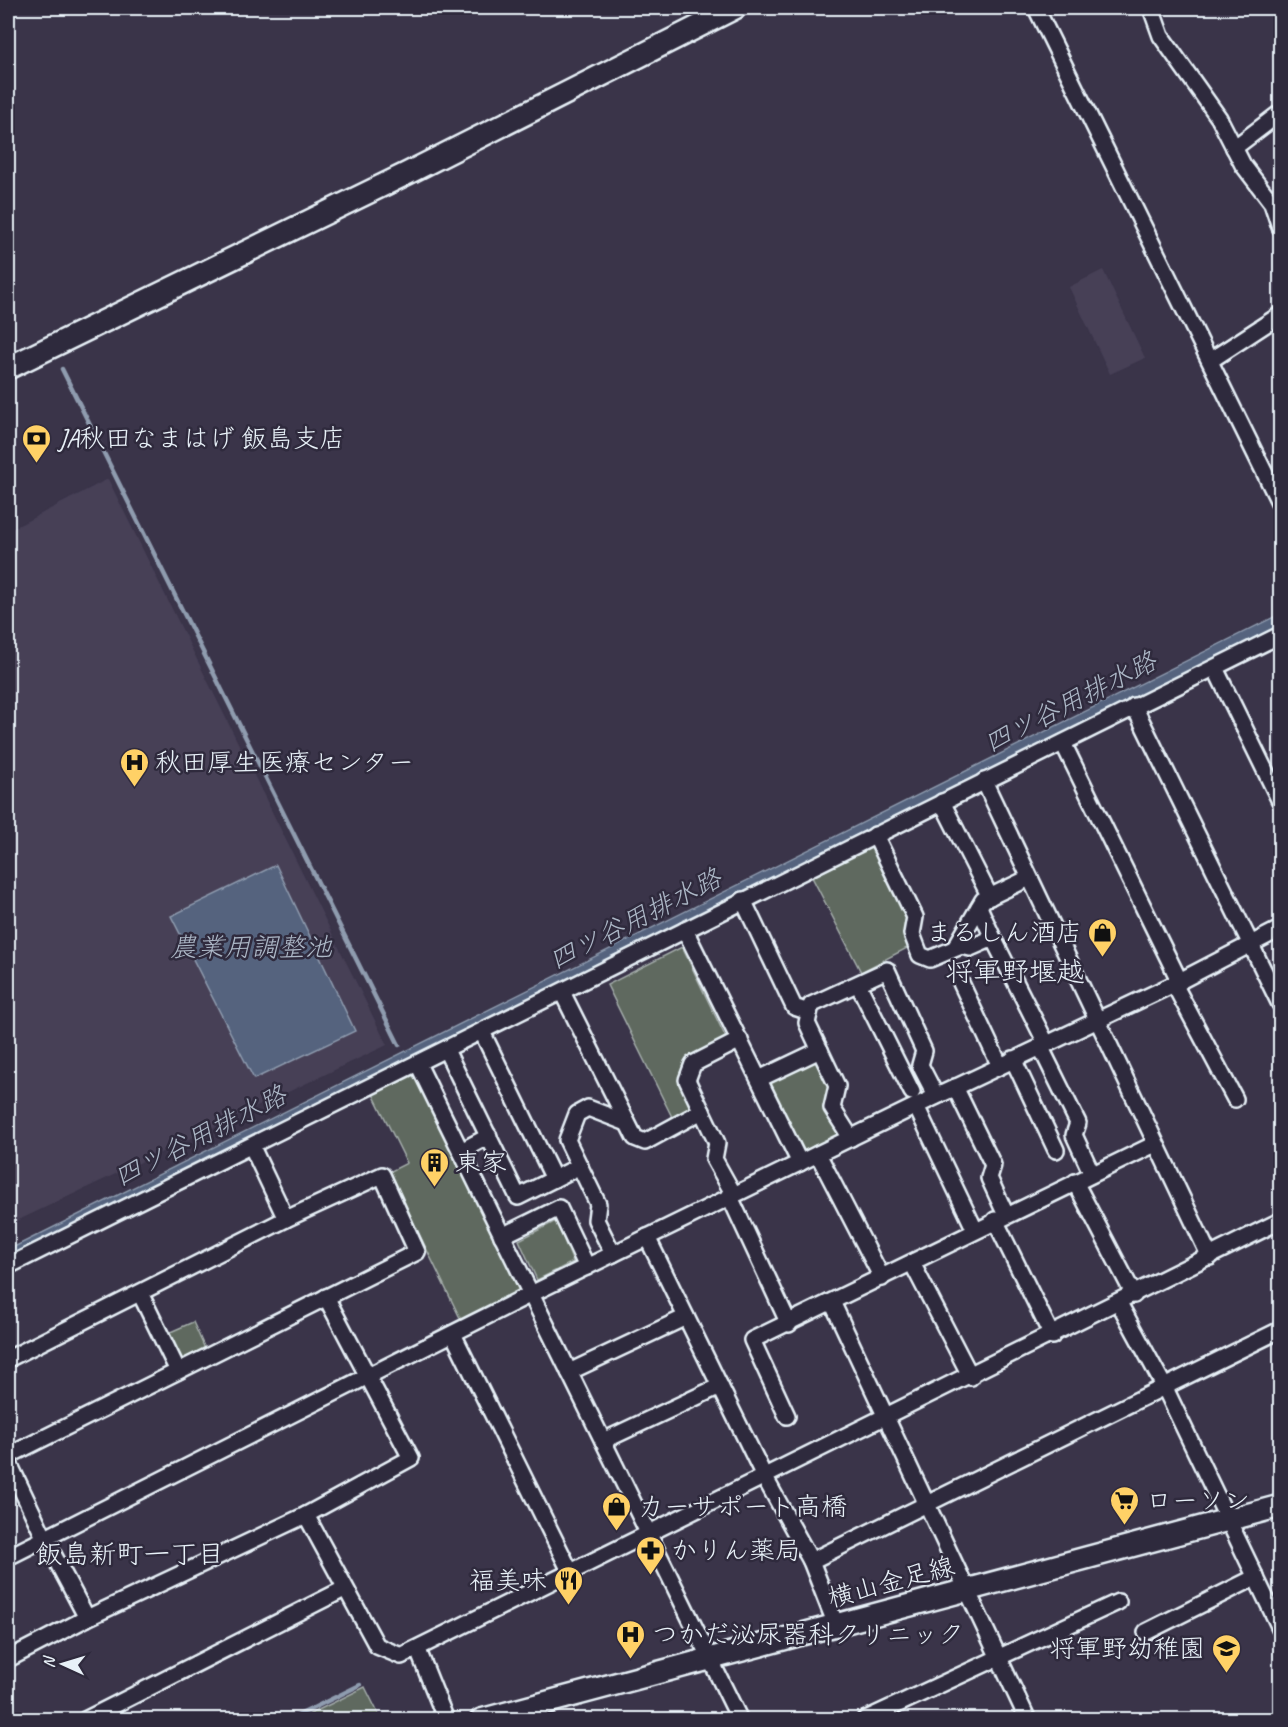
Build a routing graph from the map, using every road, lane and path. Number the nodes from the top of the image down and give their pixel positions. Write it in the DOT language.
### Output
graph roads {
  1 [pos="735,8"];
  2 [pos="1036,8"];
  3 [pos="1151,8"];
  4 [pos="1281,113"];
  5 [pos="1234,148"];
  6 [pos="1276,200"];
  7 [pos="1281,227"];
  8 [pos="1281,315"];
  9 [pos="1211,360"];
  10 [pos="8,368"];
  11 [pos="1281,504"];
  12 [pos="1281,635"];
  13 [pos="1215,668"];
  14 [pos="1134,706"];
  15 [pos="1063,742"];
  16 [pos="984,781"];
  17 [pos="1281,801"];
  18 [pos="942,802"];
  19 [pos="875,835"];
  20 [pos="1029,878"];
  21 [pos="743,900"];
  22 [pos="985,902"];
  23 [pos="1281,929"];
  24 [pos="685,930"];
  25 [pos="993,938"];
  26 [pos="1250,945"];
  27 [pos="955,948"];
  28 [pos="961,983"];
  29 [pos="1177,983"];
  30 [pos="858,984"];
  31 [pos="562,992"];
  32 [pos="1281,1004"];
  33 [pos="809,1012"];
  34 [pos="1098,1020"];
  35 [pos="482,1032"];
  36 [pos="740,1040"];
  37 [pos="1043,1045"];
  38 [pos="447,1050"];
  39 [pos="820,1050"];
  40 [pos="1006,1062"];
  41 [pos="418,1064"];
  42 [pos="759,1079"];
  43 [pos="955,1087"];
  44 [pos="936,1096"];
  45 [pos="914,1099"];
  46 [pos="1235,1099"];
  47 [pos="702,1111"];
  48 [pos="627,1123"];
  49 [pos="489,1136"];
  50 [pos="850,1138"];
  51 [pos="1155,1144"];
  52 [pos="252,1147"];
  53 [pos="1056,1150"];
  54 [pos="461,1151"];
  55 [pos="818,1154"];
  56 [pos="800,1163"];
  57 [pos="580,1166"];
  58 [pos="1092,1174"];
  59 [pos="554,1179"];
  60 [pos="1075,1182"];
  61 [pos="732,1196"];
  62 [pos="1001,1218"];
  63 [pos="286,1219"];
  64 [pos="1281,1221"];
  65 [pos="975,1230"];
  66 [pos="502,1236"];
  67 [pos="647,1237"];
  68 [pos="613,1254"];
  69 [pos="1209,1257"];
  70 [pos="912,1263"];
  71 [pos="8,1266"];
  72 [pos="587,1267"];
  73 [pos="882,1278"];
  74 [pos="140,1293"];
  75 [pos="531,1294"];
  76 [pos="1134,1295"];
  77 [pos="326,1297"];
  78 [pos="832,1302"];
  79 [pos="1119,1303"];
  80 [pos="686,1317"];
  81 [pos="789,1324"];
  82 [pos="1281,1330"];
  83 [pos="453,1334"];
  84 [pos="1052,1336"];
  85 [pos="8,1359"];
  86 [pos="177,1371"];
  87 [pos="569,1372"];
  88 [pos="367,1377"];
  89 [pos="971,1377"];
  90 [pos="720,1386"];
  91 [pos="1164,1386"];
  92 [pos="787,1416"];
  93 [pos="888,1418"];
  94 [pos="603,1441"];
  95 [pos="8,1456"];
  96 [pos="8,1461"];
  97 [pos="765,1478"];
  98 [pos="925,1504"];
  99 [pos="1281,1506"];
  100 [pos="306,1515"];
  101 [pos="1227,1521"];
  102 [pos="648,1535"];
  103 [pos="45,1539"];
  104 [pos="8,1557"];
  105 [pos="811,1561"];
  106 [pos="571,1573"];
  107 [pos="1256,1577"];
  108 [pos="344,1589"];
  109 [pos="964,1590"];
  110 [pos="1118,1602"];
  111 [pos="87,1618"];
  112 [pos="836,1624"];
  113 [pos="1281,1628"];
  114 [pos="1146,1632"];
  115 [pos="418,1650"];
  116 [pos="996,1657"];
  117 [pos="8,1659"];
  118 [pos="712,1659"];
  119 [pos="85,1719"];
  120 [pos="446,1719"];
  121 [pos="481,1719"];
  122 [pos="740,1719"];
  123 [pos="864,1719"];
  124 [pos="1028,1719"];
  1 -- 10 [label="street"];
  2 -- 9 [label="street"];
  3 -- 5 [label="street"];
  4 -- 5 [label="street"];
  5 -- 6 [label="street"];
  6 -- 7 [label="street"];
  8 -- 9 [label="street"];
  9 -- 11 [label="street"];
  12 -- 13 [label="street"];
  13 -- 14 [label="street"];
  13 -- 17 [label="street"];
  14 -- 15 [label="street"];
  14 -- 26 [label="street"];
  15 -- 16 [label="street"];
  15 -- 29 [label="street"];
  16 -- 18 [label="street"];
  16 -- 20 [label="street"];
  18 -- 19 [label="street"];
  18 -- 22 [label="street"];
  19 -- 21 [label="street"];
  19 -- 27 [label="street"];
  20 -- 22 [label="street"];
  20 -- 34 [label="street"];
  21 -- 24 [label="street"];
  21 -- 33 [label="street"];
  22 -- 25 [label="street"];
  22 -- 27 [label="street"];
  23 -- 26 [label="street"];
  24 -- 31 [label="street"];
  24 -- 36 [label="street"];
  25 -- 27 [label="street"];
  25 -- 37 [label="street"];
  26 -- 29 [label="street"];
  26 -- 32 [label="street"];
  28 -- 40 [label="street"];
  29 -- 34 [label="street"];
  29 -- 46 [label="street"];
  30 -- 33 [label="street"];
  30 -- 44 [label="street"];
  30 -- 45 [label="street"];
  31 -- 35 [label="street"];
  31 -- 48 [label="street"];
  33 -- 39 [label="street"];
  34 -- 37 [label="street"];
  34 -- 51 [label="street"];
  35 -- 38 [label="street"];
  35 -- 59 [label="street"];
  36 -- 42 [label="street"];
  36 -- 47 [label="street"];
  37 -- 40 [label="street"];
  37 -- 58 [label="street"];
  38 -- 41 [label="street"];
  38 -- 49 [label="street"];
  39 -- 42 [label="street"];
  39 -- 50 [label="street"];
  40 -- 43 [label="street"];
  40 -- 53 [label="street"];
  41 -- 52 [label="street"];
  41 -- 54 [label="street"];
  42 -- 56 [label="street"];
  43 -- 44 [label="street"];
  43 -- 62 [label="street"];
  44 -- 45 [label="street"];
  45 -- 50 [label="street"];
  45 -- 65 [label="street"];
  47 -- 48 [label="street"];
  47 -- 61 [label="street"];
  48 -- 57 [label="street"];
  49 -- 54 [label="street"];
  49 -- 59 [label="street"];
  50 -- 55 [label="street"];
  51 -- 58 [label="street"];
  51 -- 69 [label="street"];
  52 -- 63 [label="street"];
  52 -- 71 [label="street"];
  54 -- 66 [label="street"];
  55 -- 56 [label="street"];
  55 -- 73 [label="street"];
  56 -- 61 [label="street"];
  57 -- 59 [label="street"];
  57 -- 68 [label="street"];
  58 -- 60 [label="street"];
  60 -- 62 [label="street"];
  60 -- 76 [label="street"];
  61 -- 67 [label="street"];
  61 -- 81 [label="street"];
  62 -- 65 [label="street"];
  62 -- 84 [label="street"];
  63 -- 74 [label="street"];
  63 -- 77 [label="street"];
  64 -- 69 [label="street"];
  65 -- 70 [label="street"];
  66 -- 72 [label="street"];
  66 -- 75 [label="street"];
  67 -- 68 [label="street"];
  67 -- 80 [label="street"];
  68 -- 72 [label="street"];
  69 -- 76 [label="street"];
  70 -- 73 [label="street"];
  70 -- 89 [label="street"];
  72 -- 75 [label="street"];
  73 -- 78 [label="street"];
  74 -- 85 [label="street"];
  74 -- 86 [label="street"];
  75 -- 83 [label="street"];
  75 -- 87 [label="street"];
  76 -- 79 [label="street"];
  77 -- 86 [label="street"];
  77 -- 88 [label="street"];
  78 -- 81 [label="street"];
  78 -- 93 [label="street"];
  79 -- 84 [label="street"];
  79 -- 91 [label="street"];
  80 -- 87 [label="street"];
  80 -- 90 [label="street"];
  81 -- 92 [label="street"];
  82 -- 91 [label="street"];
  83 -- 88 [label="street"];
  83 -- 106 [label="street"];
  84 -- 89 [label="street"];
  86 -- 95 [label="street"];
  87 -- 94 [label="street"];
  88 -- 100 [label="street"];
  88 -- 103 [label="street"];
  89 -- 93 [label="street"];
  90 -- 94 [label="street"];
  90 -- 97 [label="street"];
  91 -- 98 [label="street"];
  91 -- 101 [label="street"];
  93 -- 97 [label="street"];
  93 -- 98 [label="street"];
  94 -- 102 [label="street"];
  96 -- 103 [label="street"];
  97 -- 102 [label="street"];
  97 -- 105 [label="street"];
  98 -- 105 [label="street"];
  98 -- 109 [label="street"];
  99 -- 101 [label="street, 横山金足線"];
  100 -- 108 [label="street"];
  100 -- 111 [label="street"];
  101 -- 107 [label="street"];
  101 -- 109 [label="street, 横山金足線"];
  102 -- 106 [label="street"];
  102 -- 118 [label="street"];
  103 -- 104 [label="street"];
  103 -- 111 [label="street"];
  105 -- 112 [label="street"];
  106 -- 115 [label="street"];
  107 -- 113 [label="street"];
  107 -- 114 [label="street"];
  108 -- 115 [label="street"];
  108 -- 119 [label="street"];
  109 -- 112 [label="street, 横山金足線"];
  109 -- 116 [label="street"];
  110 -- 116 [label="street"];
  111 -- 117 [label="street"];
  112 -- 118 [label="street, 横山金足線"];
  115 -- 120 [label="street"];
  116 -- 123 [label="street"];
  116 -- 124 [label="street"];
  118 -- 121 [label="street, 横山金足線"];
  118 -- 122 [label="street"];
}
